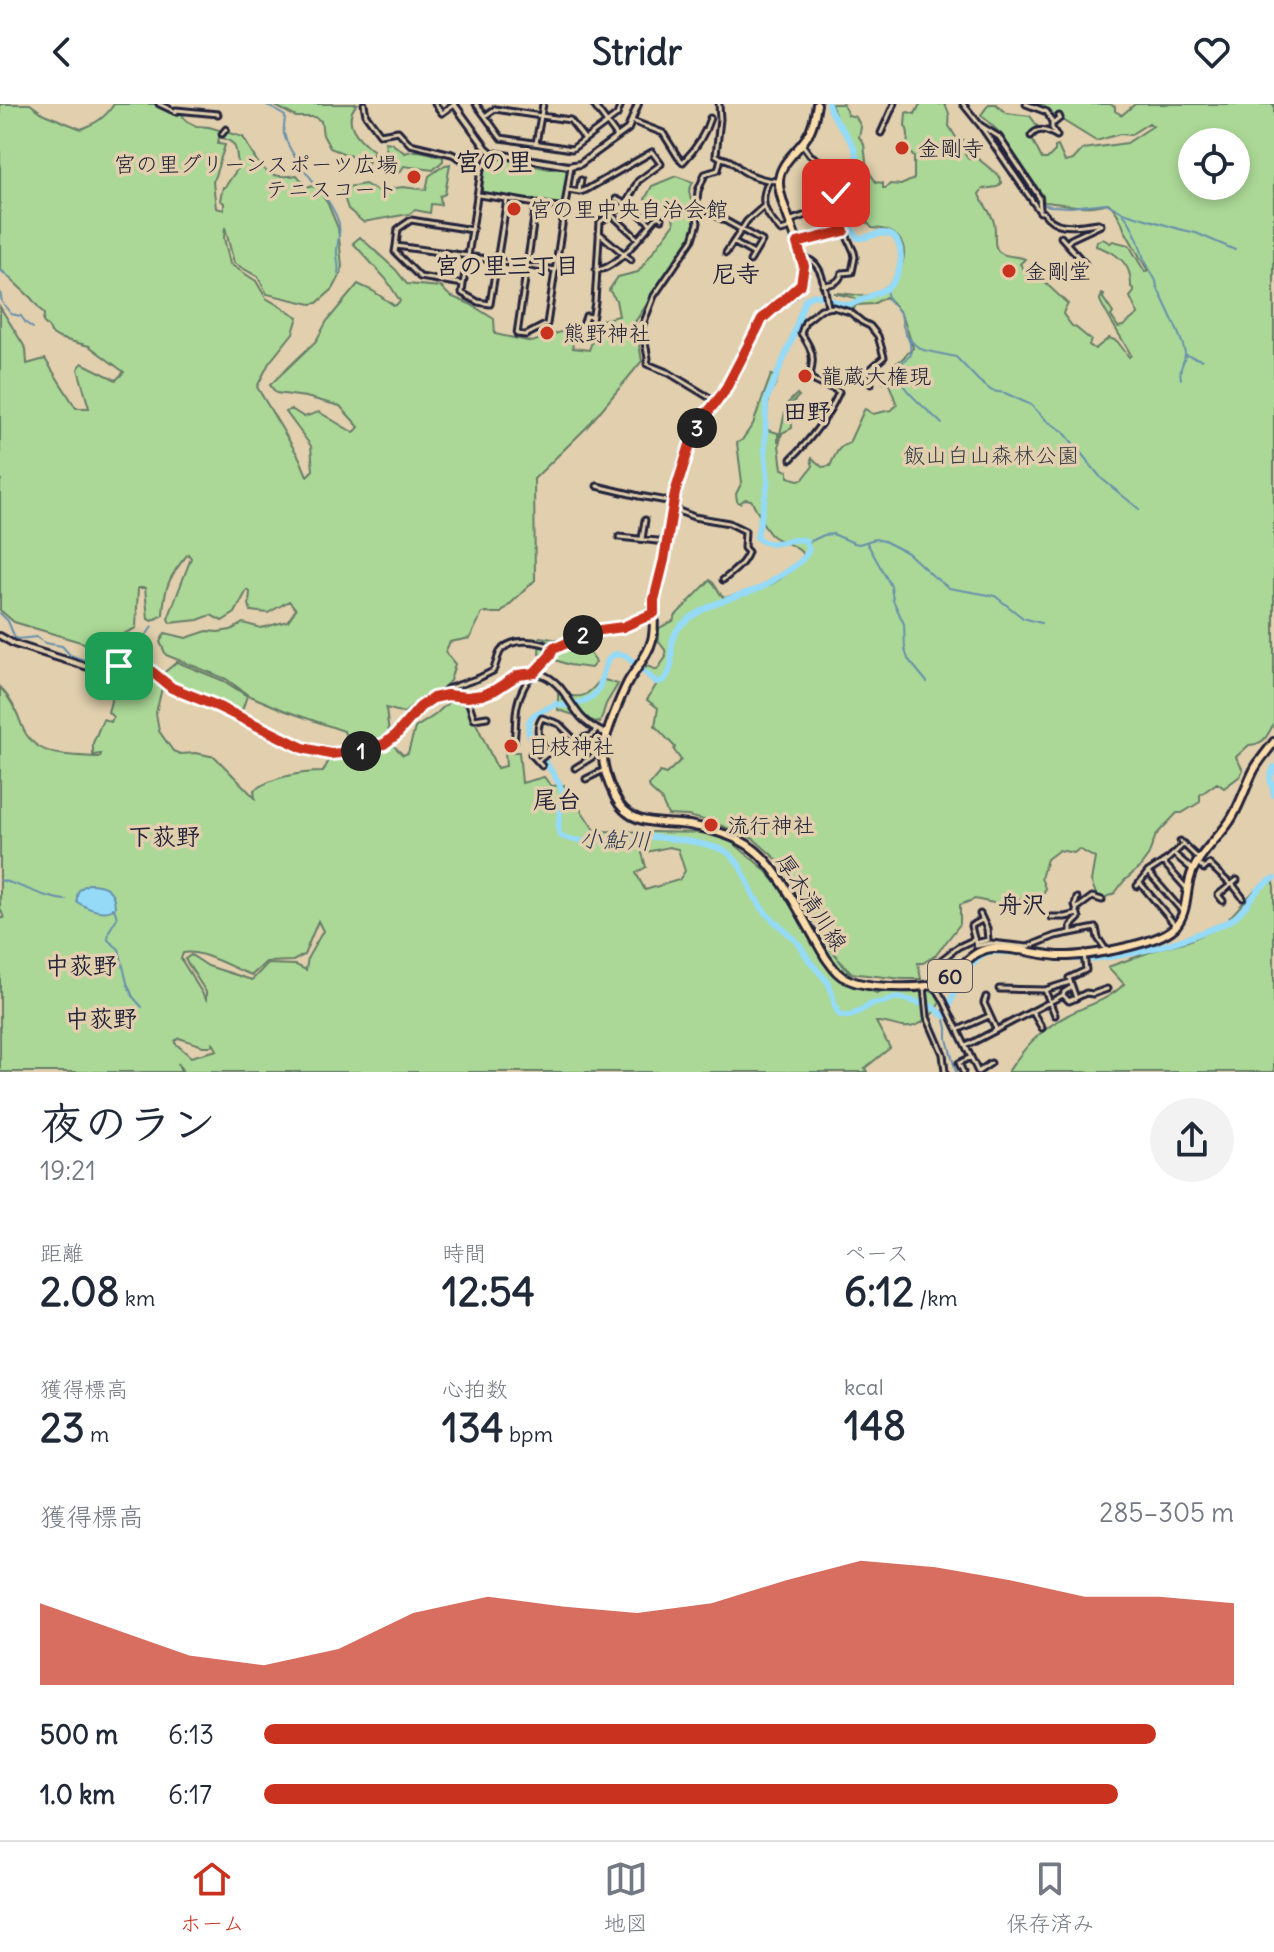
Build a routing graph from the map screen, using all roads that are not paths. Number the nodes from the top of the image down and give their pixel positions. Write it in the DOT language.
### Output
graph roads {
  1 [pos="159,104"];
  2 [pos="180,104"];
  3 [pos="364,104"];
  4 [pos="435,104"];
  5 [pos="454,104"];
  6 [pos="476,104"];
  7 [pos="543,104"];
  8 [pos="593,104"];
  9 [pos="621,104"];
  10 [pos="638,104"];
  11 [pos="719,104"];
  12 [pos="817,104"];
  13 [pos="894,104"];
  14 [pos="1026,104"];
  15 [pos="966,105"];
  16 [pos="176,111"];
  17 [pos="218,114"];
  18 [pos="485,116"];
  19 [pos="541,116"];
  20 [pos="1059,116"];
  21 [pos="710,118"];
  22 [pos="632,121"];
  23 [pos="1052,122"];
  24 [pos="607,123"];
  25 [pos="980,125"];
  26 [pos="226,129"];
  27 [pos="881,133"];
  28 [pos="222,134"];
  29 [pos="1031,136"];
  30 [pos="618,137"];
  31 [pos="585,139"];
  32 [pos="536,143"];
  33 [pos="802,144"];
  34 [pos="492,153"];
  35 [pos="721,158"];
  36 [pos="571,166"];
  37 [pos="481,170"];
  38 [pos="581,180"];
  39 [pos="769,181"];
  40 [pos="778,181"];
  41 [pos="629,184"];
  42 [pos="635,187"];
  43 [pos="568,190"];
  44 [pos="579,191"];
  45 [pos="478,195"];
  46 [pos="507,199"];
  47 [pos="616,199"];
  48 [pos="626,203"];
  49 [pos="536,204"];
  50 [pos="764,206"];
  51 [pos="566,208"];
  52 [pos="1038,209"];
  53 [pos="611,214"];
  54 [pos="697,215"];
  55 [pos="806,215"];
  56 [pos="662,219"];
  57 [pos="651,224"];
  58 [pos="790,224"];
  59 [pos="741,229"];
  60 [pos="472,230"];
  61 [pos="645,230"];
  62 [pos="844,231"];
  63 [pos="599,233"];
  64 [pos="651,236"];
  65 [pos="1061,237"];
  66 [pos="638,239"];
  67 [pos="733,242"];
  68 [pos="591,243"];
  69 [pos="598,243"];
  70 [pos="797,243"];
  71 [pos="1067,243"];
  72 [pos="396,246"];
  73 [pos="726,253"];
  74 [pos="624,254"];
  75 [pos="754,254"];
  76 [pos="468,256"];
  77 [pos="802,258"];
  78 [pos="631,260"];
  79 [pos="497,261"];
  80 [pos="750,261"];
  81 [pos="591,262"];
  82 [pos="597,262"];
  83 [pos="1085,264"];
  84 [pos="526,265"];
  85 [pos="556,270"];
  86 [pos="596,270"];
  87 [pos="463,284"];
  88 [pos="824,286"];
  89 [pos="595,304"];
  90 [pos="603,304"];
  91 [pos="828,305"];
  92 [pos="592,317"];
  93 [pos="871,384"];
  94 [pos="716,401"];
  95 [pos="791,459"];
  96 [pos="597,486"];
  97 [pos="673,505"];
  98 [pos="645,520"];
  99 [pos="619,537"];
  100 [pos="642,539"];
  101 [pos="667,542"];
  102 [pos="723,580"];
  103 [pos="654,613"];
  104 [pos="573,629"];
  105 [pos="593,631"];
  106 [pos="0,636"];
  107 [pos="554,647"];
  108 [pos="534,673"];
  109 [pos="447,695"];
  110 [pos="467,697"];
  111 [pos="487,717"];
  112 [pos="595,733"];
  113 [pos="608,735"];
  114 [pos="514,742"];
  115 [pos="1274,742"];
  116 [pos="603,753"];
  117 [pos="531,754"];
  118 [pos="538,761"];
  119 [pos="542,766"];
  120 [pos="575,768"];
  121 [pos="605,769"];
  122 [pos="586,779"];
  123 [pos="1174,854"];
  124 [pos="1198,860"];
  125 [pos="1163,862"];
  126 [pos="1193,870"];
  127 [pos="1148,872"];
  128 [pos="1237,880"];
  129 [pos="1233,885"];
  130 [pos="1188,890"];
  131 [pos="1077,898"];
  132 [pos="1243,898"];
  133 [pos="1102,900"];
  134 [pos="1223,901"];
  135 [pos="1077,912"];
  136 [pos="1183,912"];
  137 [pos="980,914"];
  138 [pos="1051,917"];
  139 [pos="982,920"];
  140 [pos="1176,926"];
  141 [pos="1071,932"];
  142 [pos="975,941"];
  143 [pos="998,946"];
  144 [pos="1106,951"];
  145 [pos="1084,956"];
  146 [pos="937,984"];
  147 [pos="1071,985"];
  148 [pos="924,987"];
  149 [pos="999,989"];
  150 [pos="1107,989"];
  151 [pos="1045,990"];
  152 [pos="1063,995"];
  153 [pos="986,997"];
  154 [pos="1076,998"];
  155 [pos="1049,1003"];
  156 [pos="1032,1011"];
  157 [pos="1055,1015"];
  158 [pos="989,1016"];
  159 [pos="957,1028"];
  160 [pos="1042,1028"];
  161 [pos="996,1029"];
  162 [pos="966,1046"];
  163 [pos="971,1057"];
  164 [pos="991,1063"];
  165 [pos="945,1072"];
  166 [pos="963,1072"];
  167 [pos="978,1072"];
  1 -- 16 [label="street"];
  2 -- 16 [label="street"];
  3 -- 37 [label="street"];
  4 -- 5 [label="street"];
  5 -- 34 [label="street"];
  6 -- 18 [label="street"];
  7 -- 19 [label="street"];
  8 -- 24 [label="street"];
  9 -- 24 [label="street"];
  10 -- 22 [label="street"];
  11 -- 35 [label="street"];
  12 -- 33 [label="main road"];
  13 -- 27 [label="street"];
  14 -- 23 [label="street"];
  15 -- 25 [label="street"];
  16 -- 17 [label="street"];
  18 -- 19 [label="street"];
  18 -- 32 [label="street"];
  19 -- 31 [label="street"];
  19 -- 32 [label="street"];
  20 -- 23 [label="street"];
  21 -- 22 [label="street"];
  22 -- 30 [label="street"];
  23 -- 29 [label="street"];
  24 -- 30 [label="street"];
  24 -- 31 [label="street"];
  25 -- 52 [label="street"];
  25 -- 52 [label="street"];
  26 -- 28 [label="street"];
  30 -- 36 [label="street"];
  31 -- 32 [label="street"];
  33 -- 40 [label="main road"];
  33 -- 62 [label="street"];
  34 -- 36 [label="street"];
  34 -- 37 [label="street"];
  35 -- 39 [label="street"];
  35 -- 54 [label="street"];
  36 -- 43 [label="street"];
  37 -- 45 [label="street"];
  38 -- 44 [label="street"];
  39 -- 40 [label="street"];
  39 -- 50 [label="street"];
  40 -- 58 [label="main road"];
  41 -- 42 [label="street"];
  42 -- 44 [label="street"];
  42 -- 48 [label="street"];
  43 -- 44 [label="street"];
  43 -- 51 [label="street"];
  45 -- 46 [label="street"];
  45 -- 60 [label="street"];
  46 -- 49 [label="street"];
  46 -- 79 [label="street"];
  47 -- 48 [label="street"];
  48 -- 53 [label="street"];
  48 -- 57 [label="street"];
  49 -- 51 [label="street"];
  49 -- 84 [label="street"];
  50 -- 58 [label="street"];
  50 -- 59 [label="street"];
  51 -- 85 [label="street"];
  52 -- 71 [label="street"];
  53 -- 63 [label="street"];
  53 -- 66 [label="street"];
  54 -- 59 [label="street"];
  54 -- 94 [label="street"];
  55 -- 58 [label="street"];
  56 -- 57 [label="street"];
  57 -- 61 [label="street"];
  58 -- 70 [label="main road"];
  59 -- 67 [label="street"];
  59 -- 75 [label="street"];
  60 -- 72 [label="street"];
  60 -- 76 [label="street"];
  61 -- 64 [label="street"];
  61 -- 66 [label="street"];
  62 -- 70 [label="street"];
  62 -- 88 [label="street"];
  63 -- 69 [label="street"];
  63 -- 74 [label="street"];
  65 -- 71 [label="street"];
  66 -- 74 [label="street"];
  67 -- 73 [label="street"];
  67 -- 75 [label="street"];
  68 -- 69 [label="street"];
  69 -- 82 [label="street"];
  70 -- 77 [label="main road"];
  71 -- 83 [label="street"];
  72 -- 76 [label="street"];
  72 -- 87 [label="street"];
  74 -- 78 [label="street"];
  74 -- 86 [label="street"];
  75 -- 80 [label="street"];
  76 -- 79 [label="street"];
  76 -- 87 [label="street"];
  77 -- 88 [label="street"];
  77 -- 94 [label="main road, 60"];
  79 -- 84 [label="street"];
  79 -- 87 [label="street"];
  81 -- 82 [label="street"];
  82 -- 86 [label="street"];
  84 -- 85 [label="street"];
  84 -- 85 [label="street"];
  86 -- 89 [label="street"];
  88 -- 91 [label="street"];
  89 -- 90 [label="street"];
  89 -- 92 [label="street"];
  91 -- 93 [label="street"];
  91 -- 95 [label="street"];
  94 -- 97 [label="main road, 60"];
  96 -- 97 [label="street"];
  97 -- 101 [label="main road, 60"];
  97 -- 102 [label="street"];
  98 -- 100 [label="street"];
  99 -- 100 [label="street"];
  100 -- 101 [label="street"];
  101 -- 103 [label="main road, 60"];
  103 -- 105 [label="street"];
  103 -- 113 [label="main road, 60"];
  104 -- 105 [label="street"];
  105 -- 107 [label="street"];
  106 -- 109 [label="street"];
  107 -- 108 [label="street"];
  107 -- 109 [label="street"];
  108 -- 110 [label="street"];
  108 -- 112 [label="street"];
  108 -- 114 [label="street"];
  109 -- 110 [label="street"];
  110 -- 111 [label="street"];
  112 -- 113 [label="street"];
  112 -- 118 [label="street"];
  113 -- 116 [label="main road, 60"];
  115 -- 124 [label="main road"];
  116 -- 120 [label="street"];
  116 -- 121 [label="main road, 60"];
  117 -- 118 [label="street"];
  118 -- 119 [label="street"];
  121 -- 122 [label="street"];
  121 -- 148 [label="main road, 厚木清川線 / 60"];
  123 -- 124 [label="street"];
  123 -- 125 [label="street"];
  123 -- 126 [label="street"];
  124 -- 126 [label="main road"];
  124 -- 129 [label="street"];
  125 -- 127 [label="street"];
  125 -- 130 [label="street"];
  126 -- 130 [label="main road"];
  127 -- 136 [label="street"];
  127 -- 140 [label="street"];
  128 -- 129 [label="street"];
  129 -- 132 [label="street"];
  129 -- 134 [label="street"];
  130 -- 136 [label="main road"];
  131 -- 135 [label="street"];
  133 -- 135 [label="street"];
  135 -- 138 [label="street"];
  135 -- 141 [label="street"];
  136 -- 140 [label="main road"];
  137 -- 139 [label="street"];
  139 -- 142 [label="street"];
  139 -- 142 [label="street"];
  140 -- 144 [label="main road, 60"];
  141 -- 143 [label="street"];
  141 -- 144 [label="street"];
  142 -- 143 [label="street"];
  142 -- 146 [label="street"];
  143 -- 145 [label="main road, 60"];
  143 -- 146 [label="main road, 厚木清川線 / 60"];
  144 -- 145 [label="main road, 60"];
  145 -- 147 [label="street"];
  146 -- 148 [label="main road, 厚木清川線 / 60"];
  146 -- 159 [label="street"];
  147 -- 151 [label="street"];
  147 -- 152 [label="street"];
  147 -- 154 [label="street"];
  148 -- 165 [label="street"];
  149 -- 151 [label="street"];
  150 -- 154 [label="street"];
  151 -- 155 [label="street"];
  152 -- 154 [label="street"];
  152 -- 155 [label="street"];
  153 -- 158 [label="street"];
  155 -- 156 [label="street"];
  155 -- 157 [label="street"];
  156 -- 160 [label="street"];
  156 -- 161 [label="street"];
  158 -- 159 [label="street"];
  158 -- 161 [label="street"];
  159 -- 162 [label="street"];
  161 -- 162 [label="street"];
  162 -- 163 [label="street"];
  163 -- 166 [label="street"];
  163 -- 167 [label="street"];
  164 -- 167 [label="street"];
}
